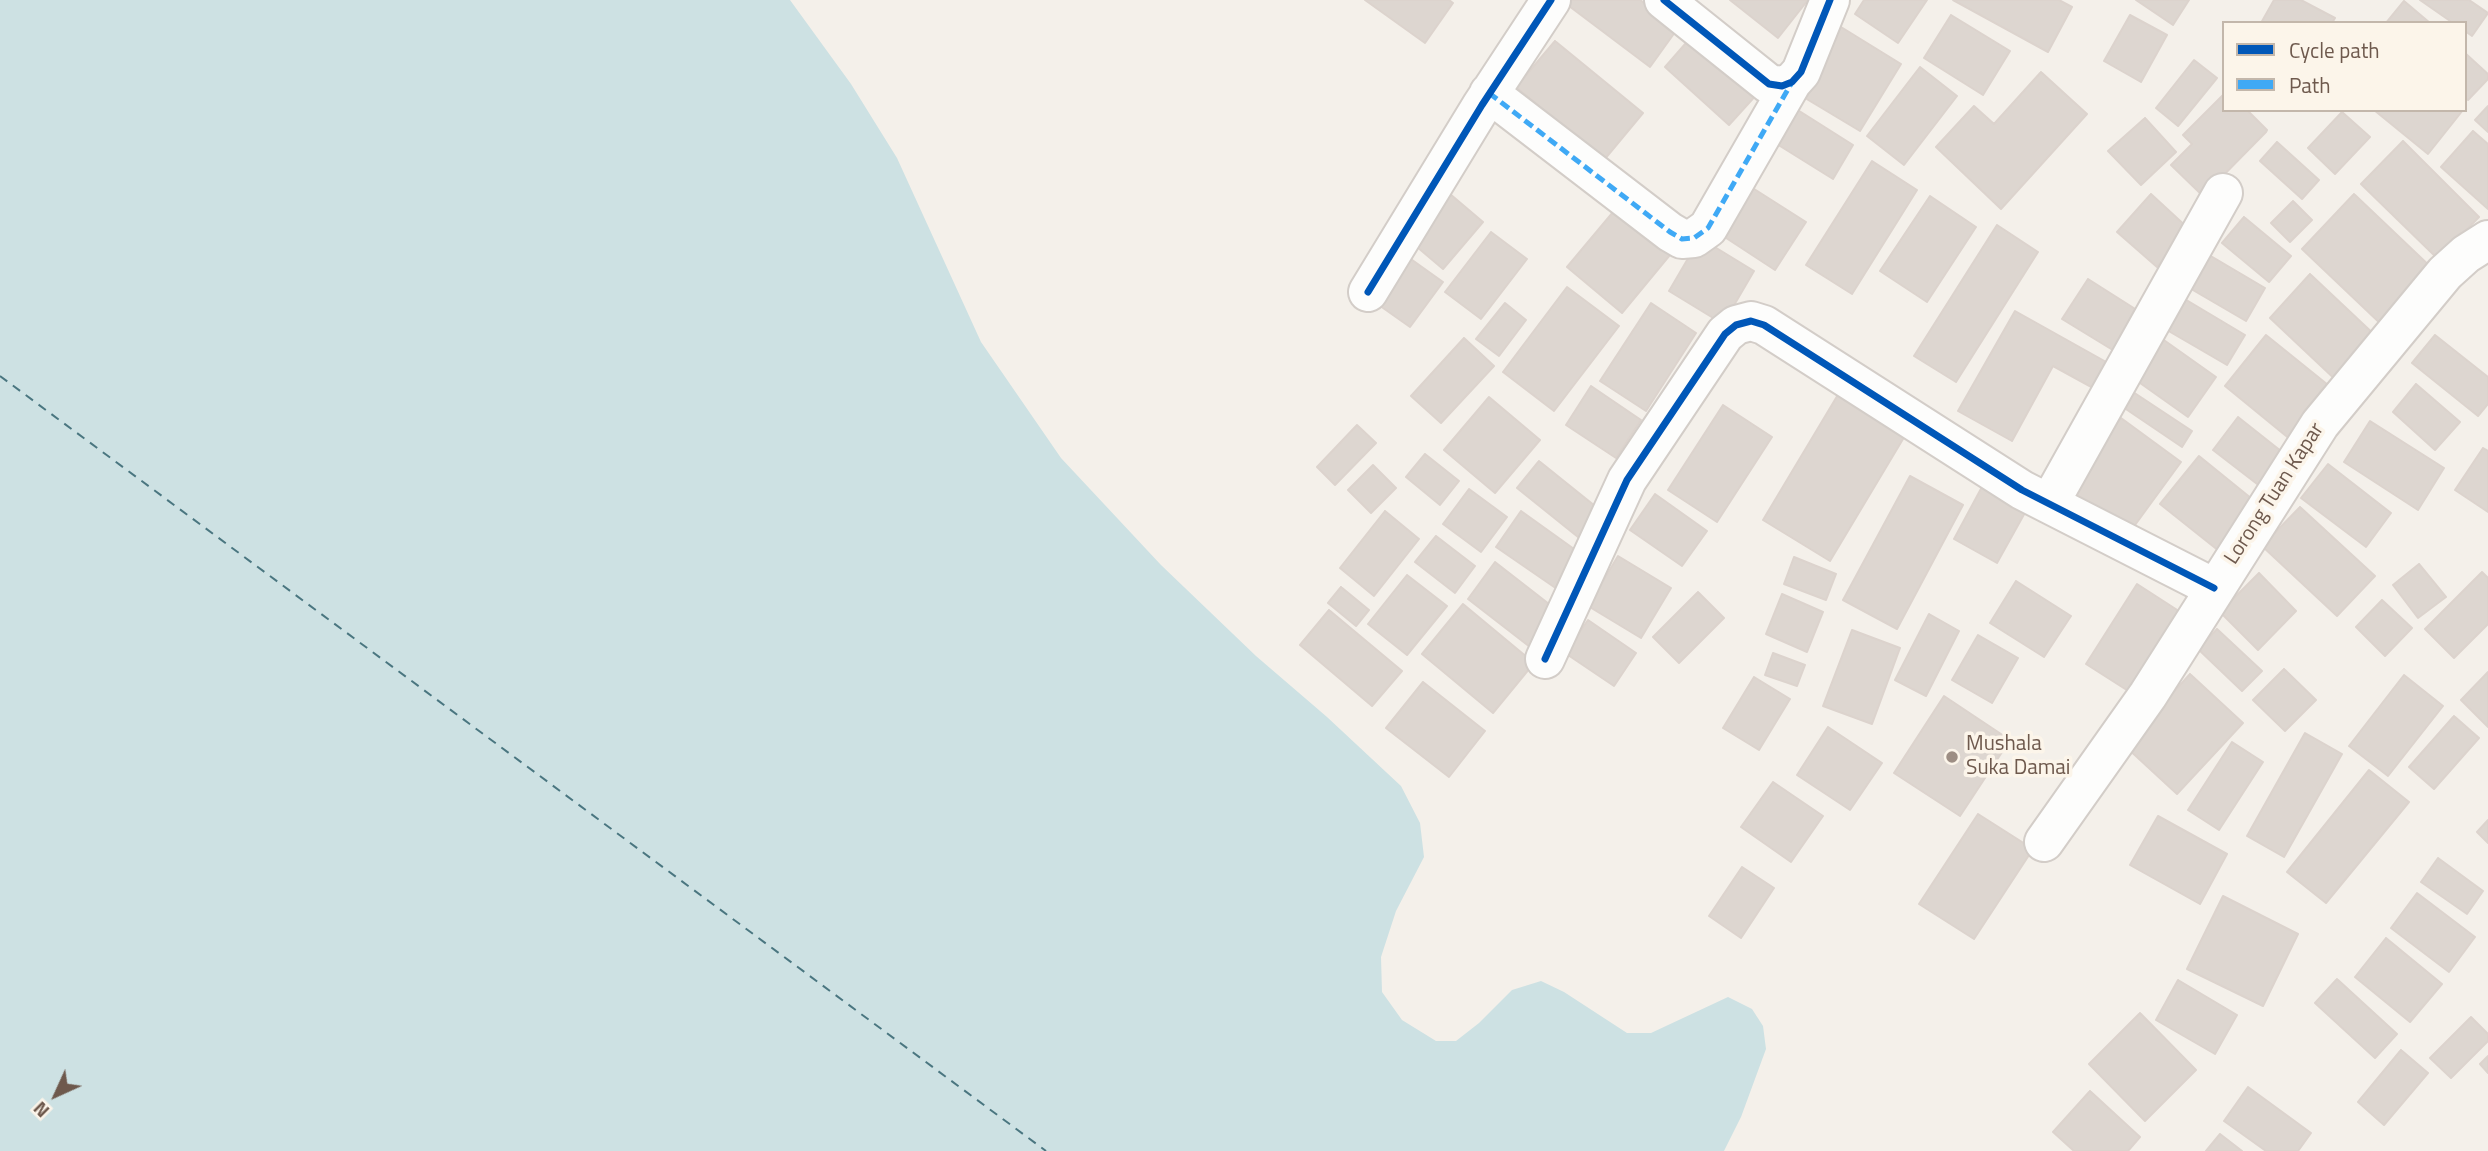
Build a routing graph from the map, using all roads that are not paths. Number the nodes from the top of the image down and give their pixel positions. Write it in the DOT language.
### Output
graph roads {
  1 [pos="1551,0"];
  2 [pos="1664,0"];
  3 [pos="1829,0"];
  4 [pos="1793,82"];
  5 [pos="1489,93"];
  6 [pos="2223,193"];
  7 [pos="2488,240"];
  8 [pos="1368,292"];
  9 [pos="2049,504"];
  10 [pos="2214,588"];
  11 [pos="1545,659"];
  12 [pos="2044,842"];
  1 -- 5 [label="street"];
  2 -- 4 [label="street"];
  3 -- 4 [label="street"];
  4 -- 5 [label="street"];
  5 -- 8 [label="street"];
  6 -- 9 [label="street"];
  7 -- 10 [label="street, Lorong Tuan Kapar"];
  9 -- 10 [label="street"];
  9 -- 11 [label="street"];
  10 -- 12 [label="street, Lorong Tuan Kapar"];
}
